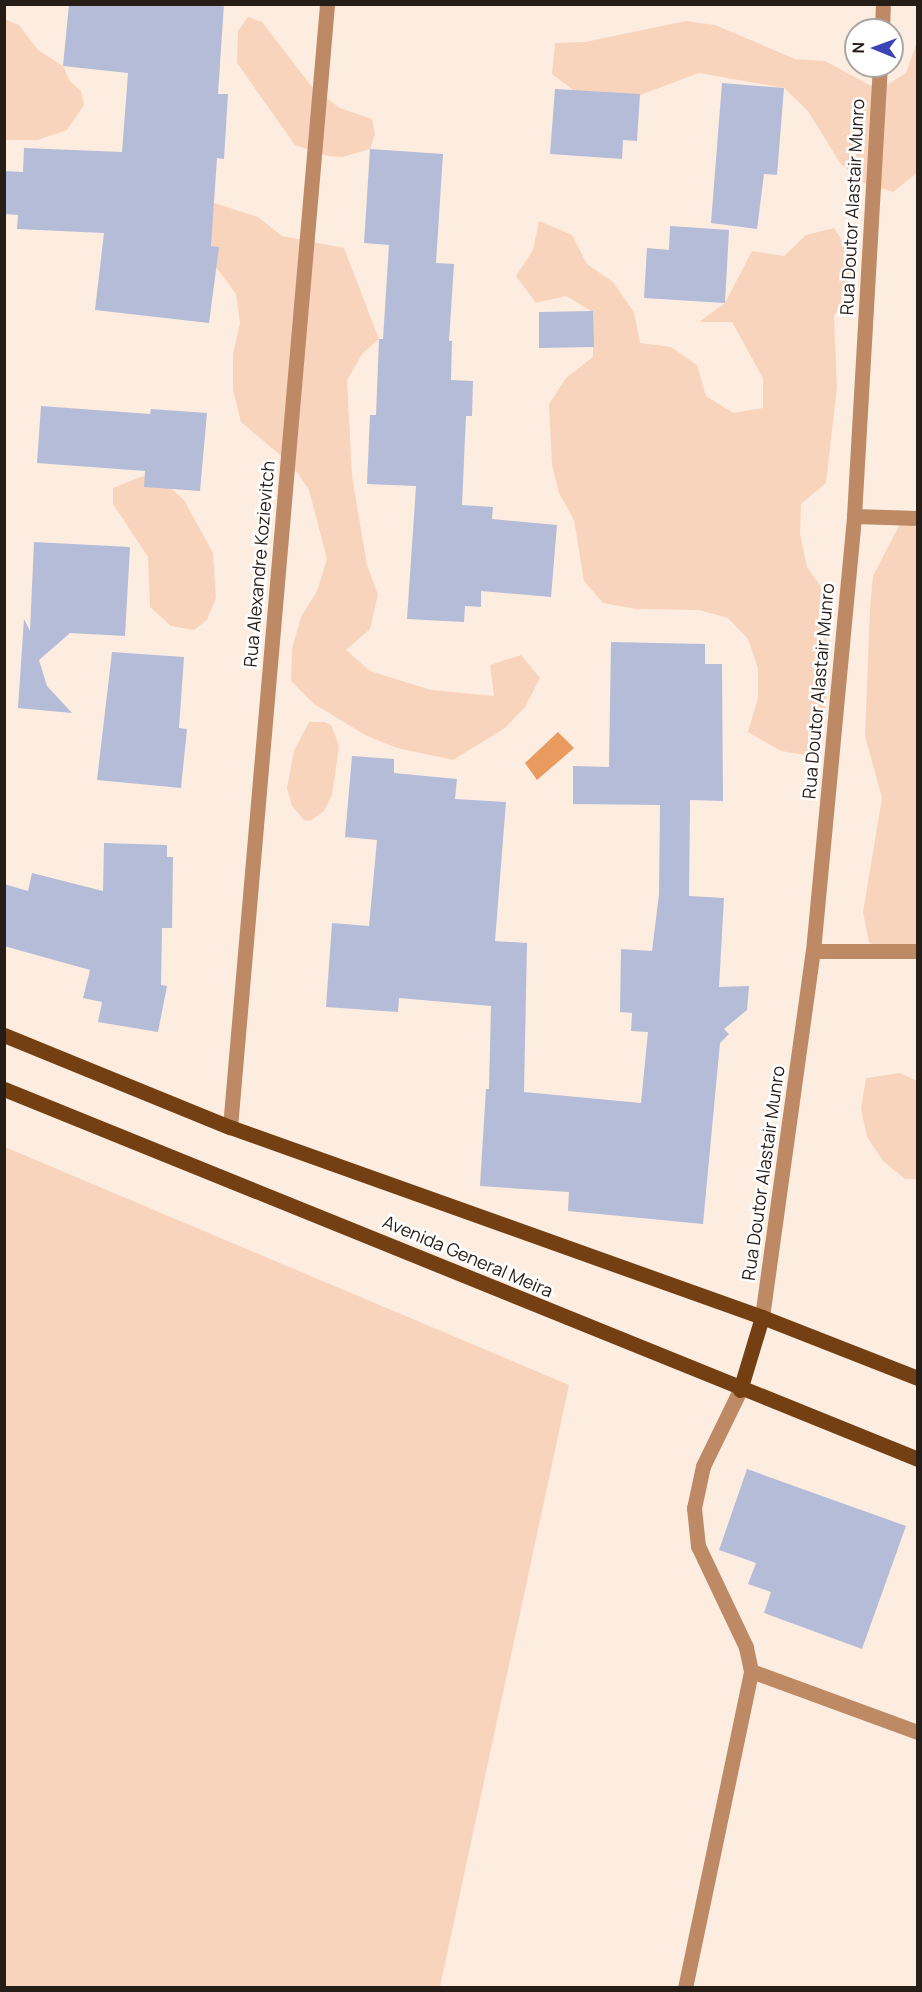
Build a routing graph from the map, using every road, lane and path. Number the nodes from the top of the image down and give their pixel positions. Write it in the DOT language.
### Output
graph roads {
  1 [pos="327,4"];
  2 [pos="879,78"];
  3 [pos="854,516"];
  4 [pos="918,518"];
  5 [pos="813,951"];
  6 [pos="918,951"];
  7 [pos="4,1035"];
  8 [pos="4,1089"];
  9 [pos="230,1127"];
  10 [pos="762,1317"];
  11 [pos="918,1378"];
  12 [pos="740,1390"];
  13 [pos="918,1459"];
  14 [pos="751,1671"];
  15 [pos="918,1732"];
  16 [pos="686,1988"];
  1 -- 9 [label="street, Rua Alexandre Kozievitch"];
  2 -- 3 [label="street, Rua Doutor Alastair Munro"];
  3 -- 4 [label="street"];
  3 -- 5 [label="street, Rua Doutor Alastair Munro"];
  5 -- 6 [label="street"];
  5 -- 10 [label="street, Rua Doutor Alastair Munro"];
  7 -- 9 [label="main road, Avenida General Meira"];
  8 -- 12 [label="main road, Avenida General Meira"];
  9 -- 10 [label="main road, Avenida General Meira"];
  10 -- 11 [label="main road, Avenida General Meira"];
  10 -- 12 [label="main road"];
  12 -- 13 [label="main road, Avenida General Meira"];
  12 -- 14 [label="street"];
  14 -- 15 [label="street"];
  14 -- 16 [label="street"];
}
